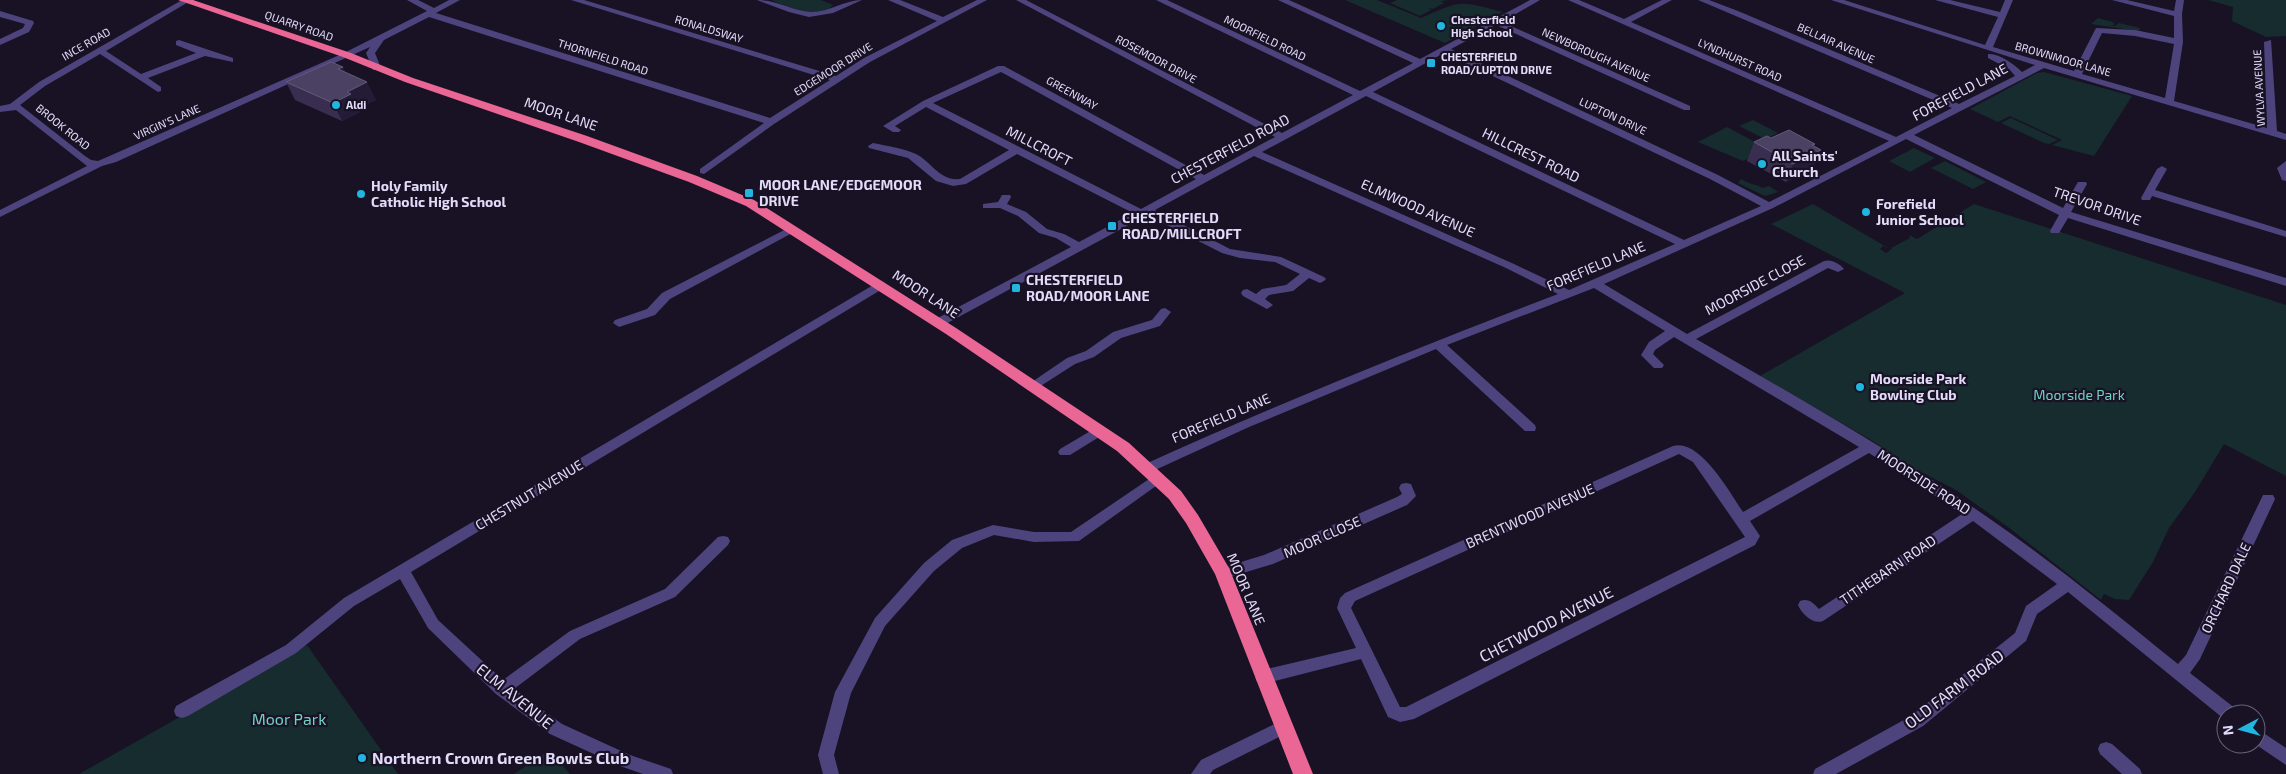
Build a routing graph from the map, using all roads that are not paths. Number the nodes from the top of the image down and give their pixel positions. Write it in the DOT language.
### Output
graph roads {
  1 [pos="184,0"];
  2 [pos="411,0"];
  3 [pos="456,0"];
  4 [pos="575,0"];
  5 [pos="763,0"];
  6 [pos="825,0"];
  7 [pos="858,0"];
  8 [pos="892,0"];
  9 [pos="983,0"];
  10 [pos="1020,0"];
  11 [pos="1160,0"];
  12 [pos="1282,0"];
  13 [pos="1536,0"];
  14 [pos="1572,0"];
  15 [pos="1668,0"];
  16 [pos="1702,0"];
  17 [pos="1834,0"];
  18 [pos="1939,0"];
  19 [pos="2008,0"];
  20 [pos="2116,0"];
  21 [pos="2180,0"];
  22 [pos="841,7"];
  23 [pos="432,12"];
  24 [pos="0,14"];
  25 [pos="2178,14"];
  26 [pos="2002,15"];
  27 [pos="943,20"];
  28 [pos="1496,22"];
  29 [pos="1625,22"];
  30 [pos="388,34"];
  31 [pos="1943,36"];
  32 [pos="0,42"];
  33 [pos="2179,42"];
  34 [pos="2268,42"];
  35 [pos="179,43"];
  36 [pos="1988,49"];
  37 [pos="99,50"];
  38 [pos="1445,50"];
  39 [pos="204,53"];
  40 [pos="347,55"];
  41 [pos="230,60"];
  42 [pos="1421,63"];
  43 [pos="2043,65"];
  44 [pos="376,68"];
  45 [pos="2077,75"];
  46 [pos="142,77"];
  47 [pos="2021,77"];
  48 [pos="836,79"];
  49 [pos="158,89"];
  50 [pos="1363,94"];
  51 [pos="2169,102"];
  52 [pos="926,103"];
  53 [pos="13,106"];
  54 [pos="1687,108"];
  55 [pos="1960,108"];
  56 [pos="0,109"];
  57 [pos="771,122"];
  58 [pos="896,130"];
  59 [pos="2272,132"];
  60 [pos="2286,136"];
  61 [pos="1282,137"];
  62 [pos="1903,138"];
  63 [pos="862,150"];
  64 [pos="1016,150"];
  65 [pos="1255,153"];
  66 [pos="98,164"];
  67 [pos="2286,164"];
  68 [pos="967,168"];
  69 [pos="2162,169"];
  70 [pos="704,171"];
  71 [pos="977,173"];
  72 [pos="2286,178"];
  73 [pos="1203,179"];
  74 [pos="2082,184"];
  75 [pos="987,206"];
  76 [pos="1769,206"];
  77 [pos="1143,211"];
  78 [pos="2064,213"];
  79 [pos="0,214"];
  80 [pos="792,229"];
  81 [pos="2055,231"];
  82 [pos="2286,234"];
  83 [pos="1684,244"];
  84 [pos="1078,246"];
  85 [pos="1838,270"];
  86 [pos="1308,274"];
  87 [pos="1320,279"];
  88 [pos="2286,282"];
  89 [pos="1595,284"];
  90 [pos="880,285"];
  91 [pos="1568,294"];
  92 [pos="1257,299"];
  93 [pos="1165,312"];
  94 [pos="619,323"];
  95 [pos="938,323"];
  96 [pos="1673,332"];
  97 [pos="1686,339"];
  98 [pos="1438,344"];
  99 [pos="1658,365"];
  100 [pos="1032,386"];
  101 [pos="1530,428"];
  102 [pos="1099,431"];
  103 [pos="1869,447"];
  104 [pos="1065,452"];
  105 [pos="1153,473"];
  106 [pos="1406,488"];
  107 [pos="2268,499"];
  108 [pos="1973,514"];
  109 [pos="1742,519"];
  110 [pos="723,541"];
  111 [pos="402,570"];
  112 [pos="1223,573"];
  113 [pos="2067,584"];
  114 [pos="1804,605"];
  115 [pos="1364,652"];
  116 [pos="2179,674"];
  117 [pos="1263,677"];
  118 [pos="502,689"];
  119 [pos="2217,704"];
  120 [pos="182,711"];
  121 [pos="1283,727"];
  122 [pos="2266,743"];
  123 [pos="2106,748"];
  124 [pos="2286,758"];
  125 [pos="665,774"];
  126 [pos="831,774"];
  127 [pos="1199,774"];
  128 [pos="1303,774"];
  129 [pos="1822,774"];
  130 [pos="2134,774"];
  1 -- 37 [label="street, INCE ROAD"];
  1 -- 40 [label="highway, QUARRY ROAD"];
  2 -- 23 [label="street, THORNFIELD ROAD"];
  3 -- 23 [label="street, VIRGIN'S LANE"];
  4 -- 48 [label="street, RONALDSWAY"];
  5 -- 22 [label="street"];
  6 -- 22 [label="street"];
  7 -- 22 [label="street"];
  8 -- 27 [label="street"];
  9 -- 27 [label="street, EDGEMOOR DRIVE"];
  10 -- 61 [label="street, ROSEMOOR DRIVE"];
  11 -- 50 [label="street, MOORFIELD ROAD"];
  12 -- 42 [label="street"];
  13 -- 28 [label="street, CHESTERFIELD ROAD"];
  14 -- 29 [label="street, LYNDHURST ROAD"];
  15 -- 29 [label="street"];
  16 -- 55 [label="street, BELLAIR AVENUE"];
  17 -- 31 [label="street, BROWNMOOR LANE"];
  18 -- 26 [label="street"];
  19 -- 26 [label="street"];
  20 -- 25 [label="street"];
  21 -- 25 [label="street"];
  23 -- 30 [label="street, VIRGIN'S LANE"];
  23 -- 57 [label="street, THORNFIELD ROAD"];
  24 -- 32 [label="street"];
  25 -- 33 [label="street"];
  26 -- 36 [label="street"];
  27 -- 48 [label="street, EDGEMOOR DRIVE"];
  28 -- 38 [label="street, CHESTERFIELD ROAD"];
  28 -- 54 [label="street, NEWBOROUGH AVENUE"];
  29 -- 62 [label="street, LYNDHURST ROAD"];
  30 -- 40 [label="street, VIRGIN'S LANE"];
  30 -- 44 [label="street"];
  31 -- 36 [label="street, BROWNMOOR LANE"];
  31 -- 47 [label="street"];
  33 -- 45 [label="street"];
  33 -- 51 [label="street"];
  34 -- 59 [label="street, WYLVA AVENUE"];
  35 -- 39 [label="street"];
  36 -- 43 [label="street, BROWNMOOR LANE"];
  37 -- 46 [label="street"];
  37 -- 53 [label="street, INCE ROAD"];
  38 -- 42 [label="street, CHESTERFIELD ROAD"];
  38 -- 76 [label="street, LUPTON DRIVE"];
  39 -- 41 [label="street"];
  39 -- 46 [label="street"];
  40 -- 44 [label="highway, MOOR LANE"];
  40 -- 66 [label="street, VIRGIN'S LANE"];
  42 -- 50 [label="street, CHESTERFIELD ROAD"];
  43 -- 45 [label="street, BROWNMOOR LANE"];
  43 -- 47 [label="street, FOREFIELD LANE"];
  44 -- 80 [label="highway, MOOR LANE"];
  45 -- 51 [label="street, BROWNMOOR LANE"];
  46 -- 49 [label="street"];
  47 -- 55 [label="street, FOREFIELD LANE"];
  48 -- 57 [label="street, EDGEMOOR DRIVE"];
  50 -- 61 [label="street, CHESTERFIELD ROAD"];
  50 -- 83 [label="street, HILLCREST ROAD"];
  51 -- 59 [label="street, BROWNMOOR LANE"];
  52 -- 58 [label="street"];
  52 -- 64 [label="street, MILLCROFT"];
  52 -- 73 [label="street, GREENWAY"];
  53 -- 56 [label="street, INCE ROAD"];
  53 -- 66 [label="street, BROOK ROAD"];
  55 -- 62 [label="street, FOREFIELD LANE"];
  57 -- 70 [label="street, EDGEMOOR DRIVE"];
  59 -- 60 [label="street, BROWNMOOR LANE"];
  61 -- 65 [label="street, CHESTERFIELD ROAD"];
  62 -- 76 [label="street, FOREFIELD LANE"];
  62 -- 78 [label="street, TREVOR DRIVE"];
  63 -- 71 [label="street"];
  64 -- 71 [label="street"];
  64 -- 77 [label="street, MILLCROFT"];
  65 -- 73 [label="street, CHESTERFIELD ROAD"];
  65 -- 91 [label="street, ELMWOOD AVENUE"];
  66 -- 79 [label="street, VIRGIN'S LANE"];
  67 -- 72 [label="street"];
  68 -- 71 [label="street"];
  69 -- 82 [label="street"];
  73 -- 77 [label="street, CHESTERFIELD ROAD"];
  74 -- 78 [label="street"];
  75 -- 84 [label="street"];
  76 -- 83 [label="street, FOREFIELD LANE"];
  77 -- 84 [label="street, CHESTERFIELD ROAD"];
  77 -- 86 [label="street, MILLCROFT"];
  78 -- 81 [label="street"];
  78 -- 88 [label="street, TREVOR DRIVE"];
  80 -- 90 [label="highway, MOOR LANE"];
  80 -- 94 [label="street"];
  83 -- 89 [label="street, FOREFIELD LANE"];
  84 -- 95 [label="street, CHESTERFIELD ROAD"];
  85 -- 97 [label="street, MOORSIDE CLOSE"];
  86 -- 87 [label="street, MILLCROFT"];
  86 -- 92 [label="street"];
  89 -- 91 [label="street, FOREFIELD LANE"];
  89 -- 96 [label="street, MOORSIDE ROAD"];
  90 -- 95 [label="highway, MOOR LANE"];
  90 -- 111 [label="street, CHESTNUT AVENUE"];
  91 -- 98 [label="street, FOREFIELD LANE"];
  93 -- 100 [label="street"];
  95 -- 100 [label="highway, MOOR LANE"];
  96 -- 97 [label="street, MOORSIDE ROAD"];
  96 -- 99 [label="street"];
  97 -- 103 [label="street, MOORSIDE ROAD"];
  98 -- 101 [label="street"];
  98 -- 105 [label="street, FOREFIELD LANE"];
  100 -- 102 [label="highway, MOOR LANE"];
  102 -- 104 [label="street"];
  102 -- 105 [label="highway, MOOR LANE"];
  103 -- 108 [label="street, MOORSIDE ROAD"];
  103 -- 109 [label="street"];
  105 -- 112 [label="highway, MOOR LANE"];
  105 -- 126 [label="street, FOREFIELD LANE"];
  106 -- 112 [label="street, MOOR CLOSE"];
  107 -- 116 [label="street, ORCHARD DALE"];
  108 -- 113 [label="street, MOORSIDE ROAD"];
  108 -- 114 [label="street, TITHEBARN ROAD"];
  109 -- 115 [label="street, CHETWOOD AVENUE"];
  109 -- 115 [label="street, BRENTWOOD AVENUE"];
  110 -- 118 [label="street"];
  111 -- 118 [label="street, ELM AVENUE"];
  111 -- 120 [label="street, CHESTNUT AVENUE"];
  112 -- 117 [label="highway, MOOR LANE"];
  113 -- 116 [label="street, MOORSIDE ROAD"];
  113 -- 129 [label="street, OLD FARM ROAD"];
  115 -- 117 [label="street"];
  116 -- 119 [label="street, MOORSIDE ROAD"];
  117 -- 121 [label="highway, MOOR LANE"];
  118 -- 125 [label="street, ELM AVENUE"];
  121 -- 127 [label="street"];
  121 -- 128 [label="highway, MOOR LANE"];
  122 -- 124 [label="street"];
  123 -- 130 [label="street"];
}
